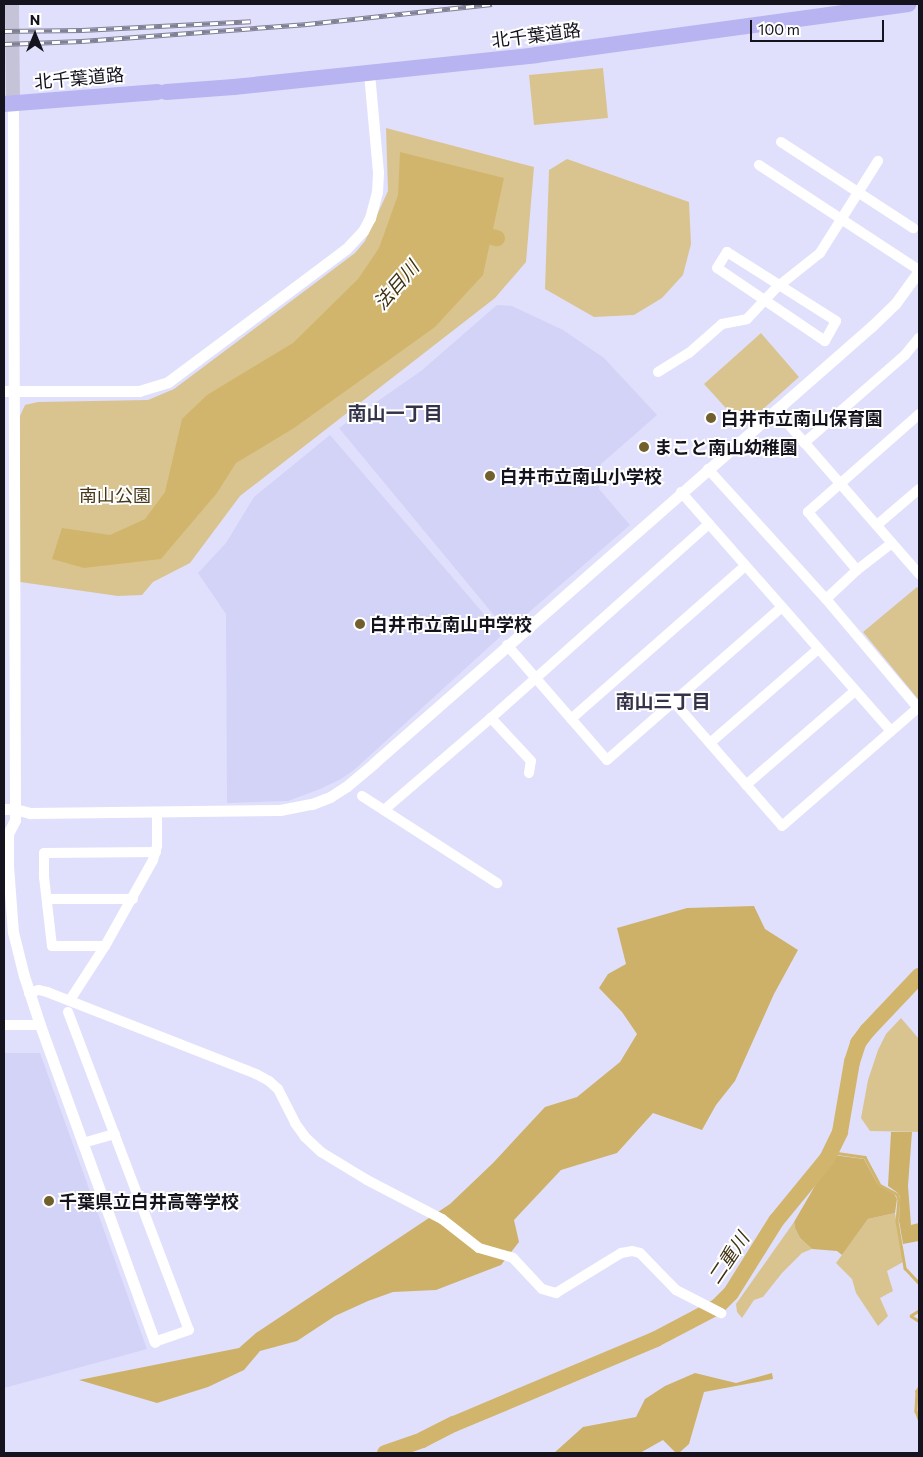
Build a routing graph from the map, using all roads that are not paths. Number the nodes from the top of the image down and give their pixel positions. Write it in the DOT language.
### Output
graph roads {
  1 [pos="12,4"];
  2 [pos="909,4"];
  3 [pos="370,74"];
  4 [pos="10,102"];
  5 [pos="781,142"];
  6 [pos="878,161"];
  7 [pos="759,165"];
  8 [pos="859,192"];
  9 [pos="842,219"];
  10 [pos="914,228"];
  11 [pos="919,271"];
  12 [pos="780,284"];
  13 [pos="764,299"];
  14 [pos="919,338"];
  15 [pos="658,372"];
  16 [pos="9,391"];
  17 [pos="776,410"];
  18 [pos="919,414"];
  19 [pos="804,443"];
  20 [pos="708,469"];
  21 [pos="840,484"];
  22 [pos="919,489"];
  23 [pos="681,492"];
  24 [pos="709,524"];
  25 [pos="877,525"];
  26 [pos="892,543"];
  27 [pos="746,566"];
  28 [pos="917,567"];
  29 [pos="857,570"];
  30 [pos="826,599"];
  31 [pos="782,607"];
  32 [pos="507,645"];
  33 [pos="818,649"];
  34 [pos="535,679"];
  35 [pos="855,691"];
  36 [pos="674,702"];
  37 [pos="919,707"];
  38 [pos="491,718"];
  39 [pos="571,719"];
  40 [pos="891,731"];
  41 [pos="710,743"];
  42 [pos="529,773"];
  43 [pos="746,785"];
  44 [pos="362,796"];
  45 [pos="384,810"];
  46 [pos="157,813"];
  47 [pos="8,819"];
  48 [pos="156,852"];
  49 [pos="496,883"];
  50 [pos="6,890"];
  51 [pos="47,899"];
  52 [pos="133,899"];
  53 [pos="105,946"];
  54 [pos="29,994"];
  55 [pos="70,1000"];
  56 [pos="68,1012"];
  57 [pos="4,1025"];
  58 [pos="40,1025"];
  59 [pos="115,1134"];
  60 [pos="83,1143"];
  61 [pos="720,1313"];
  62 [pos="155,1342"];
  1 -- 4 [label="main road"];
  2 -- 3 [label="highway, 北千葉道路"];
  3 -- 4 [label="highway, 北千葉道路"];
  3 -- 16 [label="street"];
  4 -- 16 [label="street"];
  5 -- 8 [label="street"];
  6 -- 8 [label="street"];
  7 -- 9 [label="street"];
  8 -- 9 [label="street"];
  8 -- 10 [label="street"];
  9 -- 11 [label="street"];
  9 -- 12 [label="street"];
  11 -- 17 [label="street"];
  12 -- 13 [label="street"];
  12 -- 13 [label="street"];
  12 -- 13 [label="street"];
  13 -- 15 [label="street"];
  14 -- 19 [label="street"];
  16 -- 47 [label="street"];
  17 -- 19 [label="street"];
  17 -- 20 [label="street"];
  18 -- 21 [label="street"];
  19 -- 21 [label="street"];
  20 -- 23 [label="street"];
  20 -- 30 [label="street"];
  21 -- 25 [label="street"];
  21 -- 29 [label="street"];
  22 -- 25 [label="street"];
  23 -- 24 [label="street"];
  23 -- 32 [label="street"];
  24 -- 27 [label="street"];
  24 -- 34 [label="street"];
  25 -- 26 [label="street"];
  26 -- 28 [label="street"];
  26 -- 29 [label="street"];
  27 -- 31 [label="street"];
  27 -- 39 [label="street"];
  29 -- 30 [label="street"];
  30 -- 37 [label="street"];
  31 -- 33 [label="street"];
  31 -- 36 [label="street"];
  32 -- 34 [label="street"];
  32 -- 46 [label="street"];
  33 -- 35 [label="street"];
  33 -- 41 [label="street"];
  34 -- 38 [label="street"];
  34 -- 39 [label="street"];
  35 -- 40 [label="street"];
  35 -- 43 [label="street"];
  36 -- 39 [label="street"];
  36 -- 41 [label="street"];
  37 -- 40 [label="street"];
  38 -- 42 [label="street"];
  38 -- 45 [label="street"];
  40 -- 43 [label="street"];
  41 -- 43 [label="street"];
  44 -- 45 [label="street"];
  45 -- 49 [label="street"];
  46 -- 47 [label="street"];
  46 -- 48 [label="street"];
  47 -- 50 [label="street"];
  48 -- 51 [label="street"];
  48 -- 52 [label="street"];
  50 -- 54 [label="street"];
  51 -- 52 [label="street"];
  51 -- 53 [label="street"];
  52 -- 53 [label="street"];
  53 -- 55 [label="street"];
  54 -- 55 [label="street"];
  54 -- 58 [label="street"];
  55 -- 61 [label="street"];
  56 -- 59 [label="street"];
  57 -- 58 [label="street"];
  58 -- 60 [label="street"];
  59 -- 60 [label="street"];
  59 -- 62 [label="street"];
  60 -- 62 [label="street"];
}
